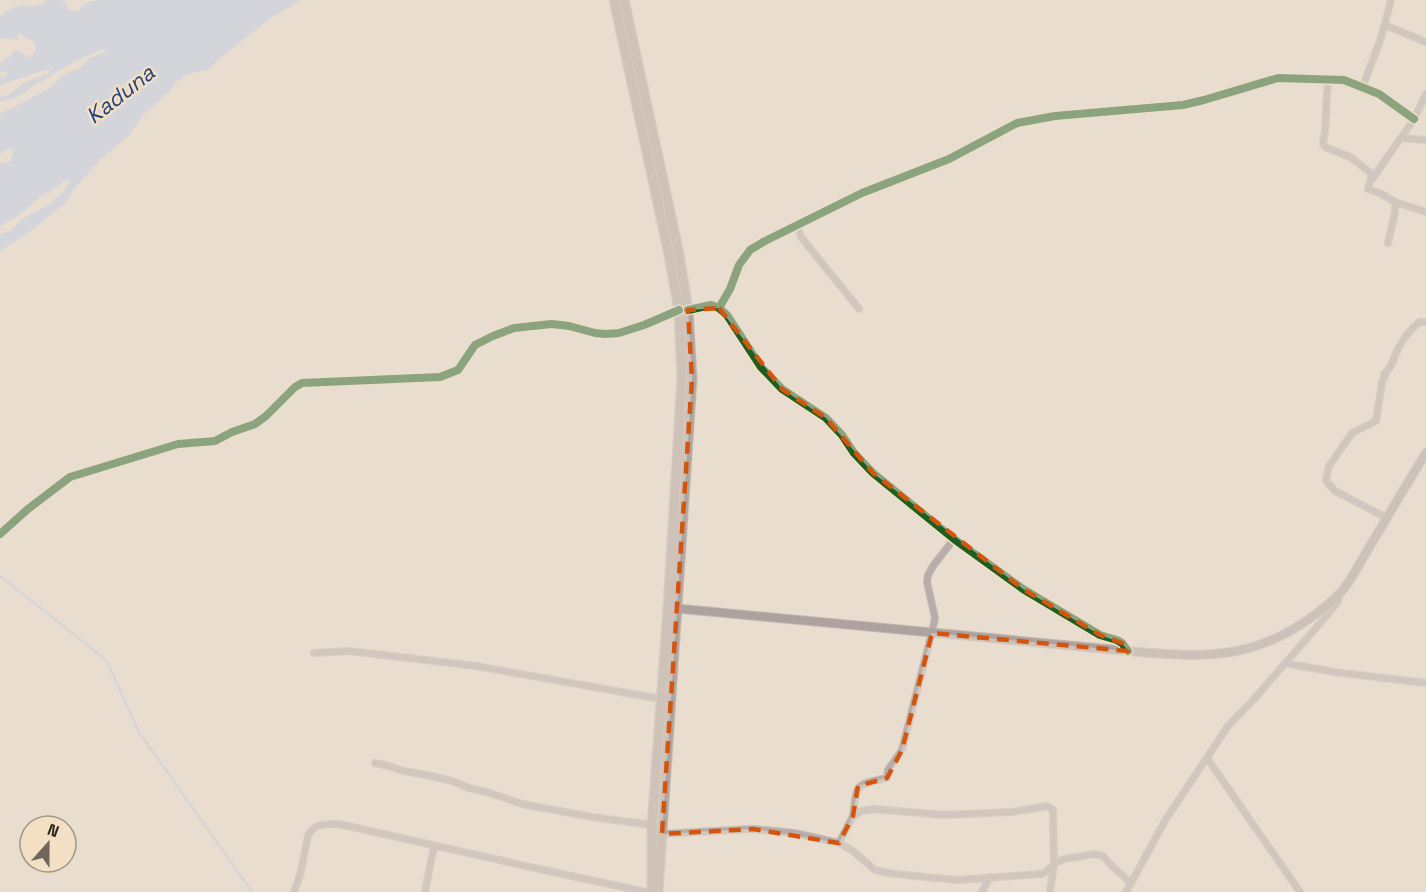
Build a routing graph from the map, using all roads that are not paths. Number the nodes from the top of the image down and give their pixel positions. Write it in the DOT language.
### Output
graph roads {
  1 [pos="614,0"];
  2 [pos="624,0"];
  3 [pos="1391,0"];
  4 [pos="1384,26"];
  5 [pos="1426,42"];
  6 [pos="1328,79"];
  7 [pos="1363,86"];
  8 [pos="1426,94"];
  9 [pos="1414,119"];
  10 [pos="1401,138"];
  11 [pos="1426,140"];
  12 [pos="1368,189"];
  13 [pos="1395,202"];
  14 [pos="1426,212"];
  15 [pos="797,225"];
  16 [pos="1388,243"];
  17 [pos="719,308"];
  18 [pos="859,309"];
  19 [pos="684,310"];
  20 [pos="1426,322"];
  21 [pos="1426,453"];
  22 [pos="1387,518"];
  23 [pos="0,534"];
  24 [pos="954,539"];
  25 [pos="1341,592"];
  26 [pos="672,609"];
  27 [pos="932,633"];
  28 [pos="1128,651"];
  29 [pos="314,653"];
  30 [pos="1286,663"];
  31 [pos="1426,683"];
  32 [pos="661,699"];
  33 [pos="1207,758"];
  34 [pos="375,763"];
  35 [pos="853,816"];
  36 [pos="652,825"];
  37 [pos="662,834"];
  38 [pos="839,843"];
  39 [pos="434,846"];
  40 [pos="1054,864"];
  41 [pos="990,878"];
  42 [pos="1131,883"];
  43 [pos="294,892"];
  44 [pos="425,892"];
  45 [pos="646,892"];
  46 [pos="652,892"];
  47 [pos="658,892"];
  48 [pos="982,892"];
  49 [pos="1050,892"];
  50 [pos="1126,892"];
  51 [pos="1300,892"];
  1 -- 19 [label="main road"];
  2 -- 19 [label="main road"];
  3 -- 4 [label="street"];
  4 -- 5 [label="street"];
  4 -- 7 [label="street"];
  6 -- 7 [label="street"];
  6 -- 12 [label="street"];
  6 -- 15 [label="street"];
  7 -- 9 [label="street"];
  8 -- 9 [label="street"];
  9 -- 10 [label="street"];
  10 -- 11 [label="street"];
  10 -- 12 [label="street"];
  12 -- 13 [label="street"];
  13 -- 14 [label="street"];
  13 -- 16 [label="street"];
  15 -- 17 [label="street"];
  15 -- 18 [label="street"];
  17 -- 19 [label="street"];
  17 -- 24 [label="street"];
  19 -- 23 [label="street"];
  19 -- 26 [label="main road"];
  20 -- 22 [label="street"];
  21 -- 22 [label="main road"];
  22 -- 25 [label="main road"];
  24 -- 27 [label="street"];
  24 -- 28 [label="street"];
  25 -- 28 [label="main road"];
  25 -- 30 [label="street"];
  26 -- 27 [label="main road"];
  26 -- 32 [label="main road"];
  26 -- 37 [label="main road"];
  27 -- 28 [label="main road"];
  27 -- 35 [label="street"];
  29 -- 32 [label="street"];
  30 -- 31 [label="street"];
  30 -- 33 [label="street"];
  32 -- 36 [label="main road"];
  33 -- 42 [label="street"];
  33 -- 51 [label="street"];
  34 -- 36 [label="street"];
  35 -- 38 [label="street"];
  35 -- 40 [label="street"];
  36 -- 46 [label="main road"];
  37 -- 38 [label="street"];
  37 -- 47 [label="main road"];
  38 -- 41 [label="street"];
  39 -- 43 [label="street"];
  39 -- 44 [label="street"];
  39 -- 45 [label="street"];
  40 -- 41 [label="street"];
  40 -- 42 [label="street"];
  40 -- 49 [label="street"];
  41 -- 48 [label="street"];
  42 -- 50 [label="street"];
}
